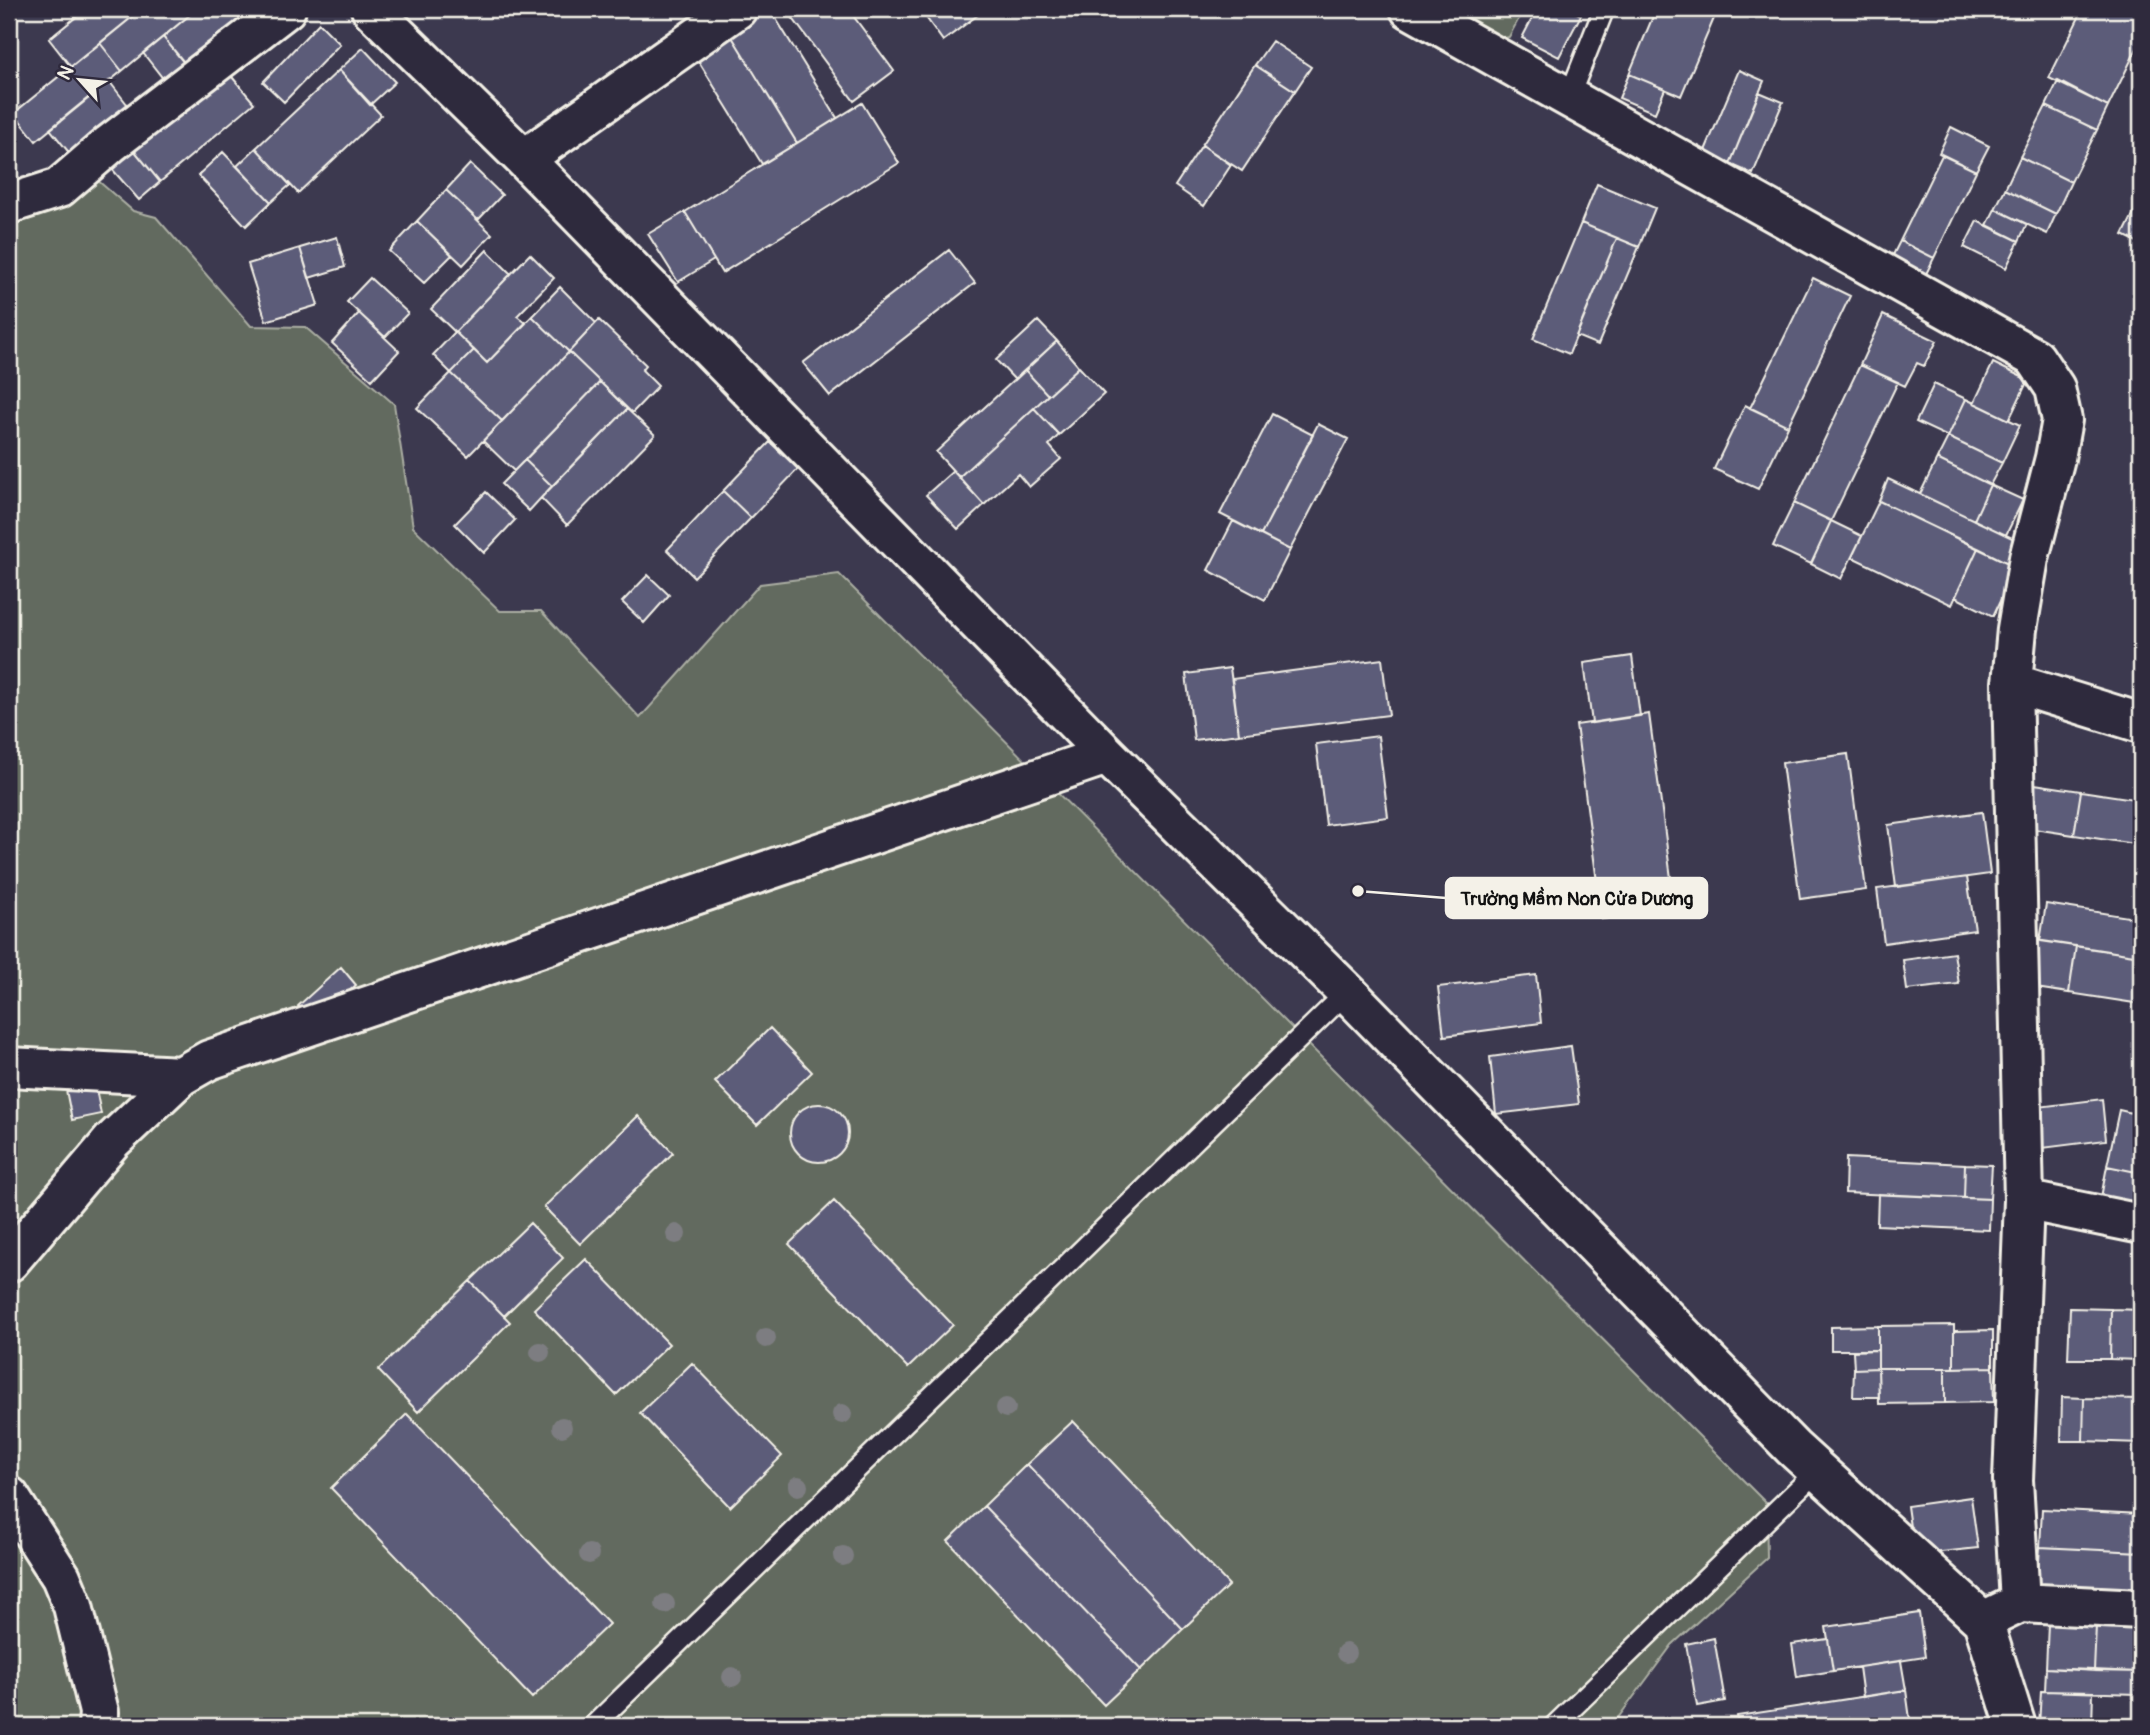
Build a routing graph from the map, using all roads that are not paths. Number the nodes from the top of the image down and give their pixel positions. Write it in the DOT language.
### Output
graph roads {
  1 [pos="286,9"];
  2 [pos="371,9"];
  3 [pos="737,9"];
  4 [pos="1410,9"];
  5 [pos="1604,9"];
  6 [pos="1569,97"];
  7 [pos="524,159"];
  8 [pos="9,204"];
  9 [pos="2012,683"];
  10 [pos="2141,723"];
  11 [pos="1107,755"];
  12 [pos="1347,992"];
  13 [pos="9,1067"];
  14 [pos="181,1076"];
  15 [pos="2024,1200"];
  16 [pos="2141,1224"];
  17 [pos="9,1262"];
  18 [pos="1817,1471"];
  19 [pos="9,1496"];
  20 [pos="2020,1603"];
  21 [pos="2141,1609"];
  22 [pos="1983,1621"];
  23 [pos="99,1726"];
  24 [pos="593,1726"];
  25 [pos="1554,1726"];
  26 [pos="2016,1726"];
  1 -- 8 [label="street"];
  2 -- 7 [label="street"];
  3 -- 7 [label="street"];
  4 -- 6 [label="street"];
  5 -- 6 [label="lane"];
  6 -- 9 [label="street"];
  7 -- 11 [label="street"];
  9 -- 10 [label="street"];
  9 -- 15 [label="street"];
  11 -- 12 [label="street"];
  11 -- 14 [label="street"];
  12 -- 18 [label="street"];
  12 -- 24 [label="lane"];
  13 -- 14 [label="street"];
  14 -- 17 [label="street"];
  15 -- 16 [label="street"];
  15 -- 20 [label="street"];
  18 -- 22 [label="street"];
  18 -- 25 [label="lane"];
  19 -- 23 [label="street"];
  20 -- 21 [label="street"];
  20 -- 22 [label="street"];
  22 -- 26 [label="street"];
}
